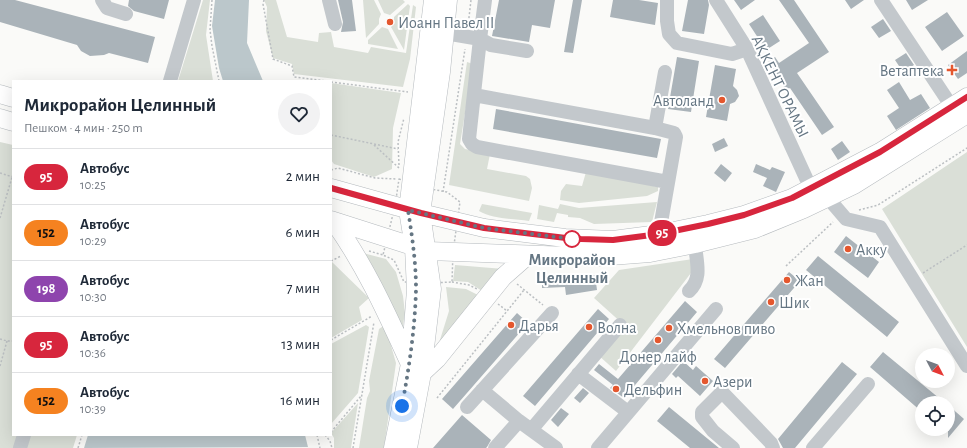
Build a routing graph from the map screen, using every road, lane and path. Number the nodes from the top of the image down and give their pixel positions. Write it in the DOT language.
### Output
graph roads {
  1 [pos="102,0"];
  2 [pos="194,0"];
  3 [pos="212,0"];
  4 [pos="264,0"];
  5 [pos="329,0"];
  6 [pos="433,0"];
  7 [pos="448,0"];
  8 [pos="471,0"];
  9 [pos="485,0"];
  10 [pos="667,0"];
  11 [pos="716,0"];
  12 [pos="881,0"];
  13 [pos="126,14"];
  14 [pos="335,24"];
  15 [pos="445,33"];
  16 [pos="473,37"];
  17 [pos="747,49"];
  18 [pos="527,51"];
  19 [pos="665,72"];
  20 [pos="301,78"];
  21 [pos="170,80"];
  22 [pos="219,80"];
  23 [pos="318,80"];
  24 [pos="332,82"];
  25 [pos="411,92"];
  26 [pos="0,94"];
  27 [pos="474,95"];
  28 [pos="12,98"];
  29 [pos="962,106"];
  30 [pos="0,118"];
  31 [pos="12,122"];
  32 [pos="654,128"];
  33 [pos="332,135"];
  34 [pos="373,144"];
  35 [pos="967,148"];
  36 [pos="398,149"];
  37 [pos="399,168"];
  38 [pos="332,170"];
  39 [pos="0,173"];
  40 [pos="12,176"];
  41 [pos="12,179"];
  42 [pos="399,179"];
  43 [pos="668,182"];
  44 [pos="332,188"];
  45 [pos="811,189"];
  46 [pos="443,192"];
  47 [pos="828,198"];
  48 [pos="415,211"];
  49 [pos="842,214"];
  50 [pos="0,218"];
  51 [pos="333,221"];
  52 [pos="659,234"];
  53 [pos="695,244"];
  54 [pos="967,245"];
  55 [pos="421,249"];
  56 [pos="344,254"];
  57 [pos="528,255"];
  58 [pos="332,260"];
  59 [pos="786,266"];
  60 [pos="913,279"];
  61 [pos="515,282"];
  62 [pos="524,290"];
  63 [pos="689,291"];
  64 [pos="498,304"];
  65 [pos="716,309"];
  66 [pos="507,311"];
  67 [pos="552,313"];
  68 [pos="620,325"];
  69 [pos="0,339"];
  70 [pos="332,339"];
  71 [pos="7,341"];
  72 [pos="12,341"];
  73 [pos="0,366"];
  74 [pos="967,366"];
  75 [pos="416,368"];
  76 [pos="578,374"];
  77 [pos="868,384"];
  78 [pos="482,390"];
  79 [pos="362,394"];
  80 [pos="437,398"];
  81 [pos="467,407"];
  82 [pos="628,412"];
  83 [pos="519,421"];
  84 [pos="531,430"];
  85 [pos="332,431"];
  86 [pos="24,436"];
  87 [pos="82,436"];
  88 [pos="317,436"];
  89 [pos="328,436"];
  90 [pos="20,448"];
  91 [pos="78,448"];
  92 [pos="320,448"];
  93 [pos="332,448"];
  94 [pos="353,448"];
  95 [pos="393,448"];
  96 [pos="408,448"];
  97 [pos="495,448"];
  98 [pos="556,448"];
  99 [pos="598,448"];
  100 [pos="733,448"];
  101 [pos="773,448"];
  102 [pos="814,448"];
  1 -- 13 [label="street"];
  2 -- 21 [label="street"];
  3 -- 22 [label="path"];
  4 -- 20 [label="path"];
  5 -- 14 [label="street"];
  6 -- 48 [label="main road"];
  7 -- 15 [label="main road"];
  8 -- 16 [label="path"];
  9 -- 16 [label="street"];
  10 -- 17 [label="street"];
  11 -- 17 [label="street, АҚКЕНТ ОРАМЫ"];
  12 -- 29 [label="street"];
  15 -- 16 [label="street"];
  15 -- 48 [label="main road"];
  16 -- 18 [label="street"];
  16 -- 27 [label="street"];
  16 -- 46 [label="path"];
  17 -- 45 [label="street, АҚКЕНТ ОРАМЫ"];
  19 -- 32 [label="street"];
  20 -- 23 [label="path"];
  24 -- 25 [label="path"];
  26 -- 28 [label="main road"];
  27 -- 32 [label="street"];
  27 -- 43 [label="street"];
  29 -- 45 [label="main road"];
  29 -- 47 [label="main road"];
  30 -- 31 [label="main road"];
  32 -- 43 [label="street"];
  33 -- 34 [label="path"];
  34 -- 36 [label="path"];
  34 -- 37 [label="path"];
  35 -- 49 [label="path"];
  38 -- 42 [label="path"];
  39 -- 40 [label="path"];
  41 -- 50 [label="path"];
  43 -- 52 [label="street"];
  44 -- 48 [label="main road"];
  45 -- 52 [label="main road"];
  47 -- 49 [label="street"];
  47 -- 53 [label="main road"];
  48 -- 52 [label="main road"];
  48 -- 55 [label="main road"];
  49 -- 59 [label="path"];
  49 -- 60 [label="street"];
  51 -- 55 [label="main road"];
  51 -- 75 [label="main road"];
  53 -- 57 [label="main road"];
  53 -- 63 [label="street"];
  54 -- 60 [label="path"];
  55 -- 57 [label="main road"];
  55 -- 75 [label="main road"];
  56 -- 58 [label="path"];
  57 -- 75 [label="main road"];
  60 -- 74 [label="street"];
  61 -- 62 [label="path"];
  62 -- 66 [label="path"];
  62 -- 67 [label="path"];
  64 -- 66 [label="path"];
  65 -- 82 [label="street"];
  66 -- 80 [label="path"];
  67 -- 78 [label="street"];
  68 -- 76 [label="street"];
  69 -- 71 [label="path"];
  70 -- 79 [label="path"];
  71 -- 72 [label="path"];
  71 -- 73 [label="path"];
  75 -- 95 [label="main road"];
  75 -- 96 [label="main road"];
  76 -- 82 [label="street"];
  76 -- 84 [label="street"];
  77 -- 102 [label="street"];
  78 -- 81 [label="street"];
  78 -- 83 [label="street"];
  79 -- 85 [label="path"];
  79 -- 94 [label="path"];
  82 -- 99 [label="street"];
  83 -- 84 [label="street"];
  83 -- 97 [label="street"];
  84 -- 98 [label="street"];
  86 -- 90 [label="street"];
  87 -- 91 [label="path"];
  88 -- 92 [label="path"];
  89 -- 93 [label="path"];
  100 -- 101 [label="street"];
}
